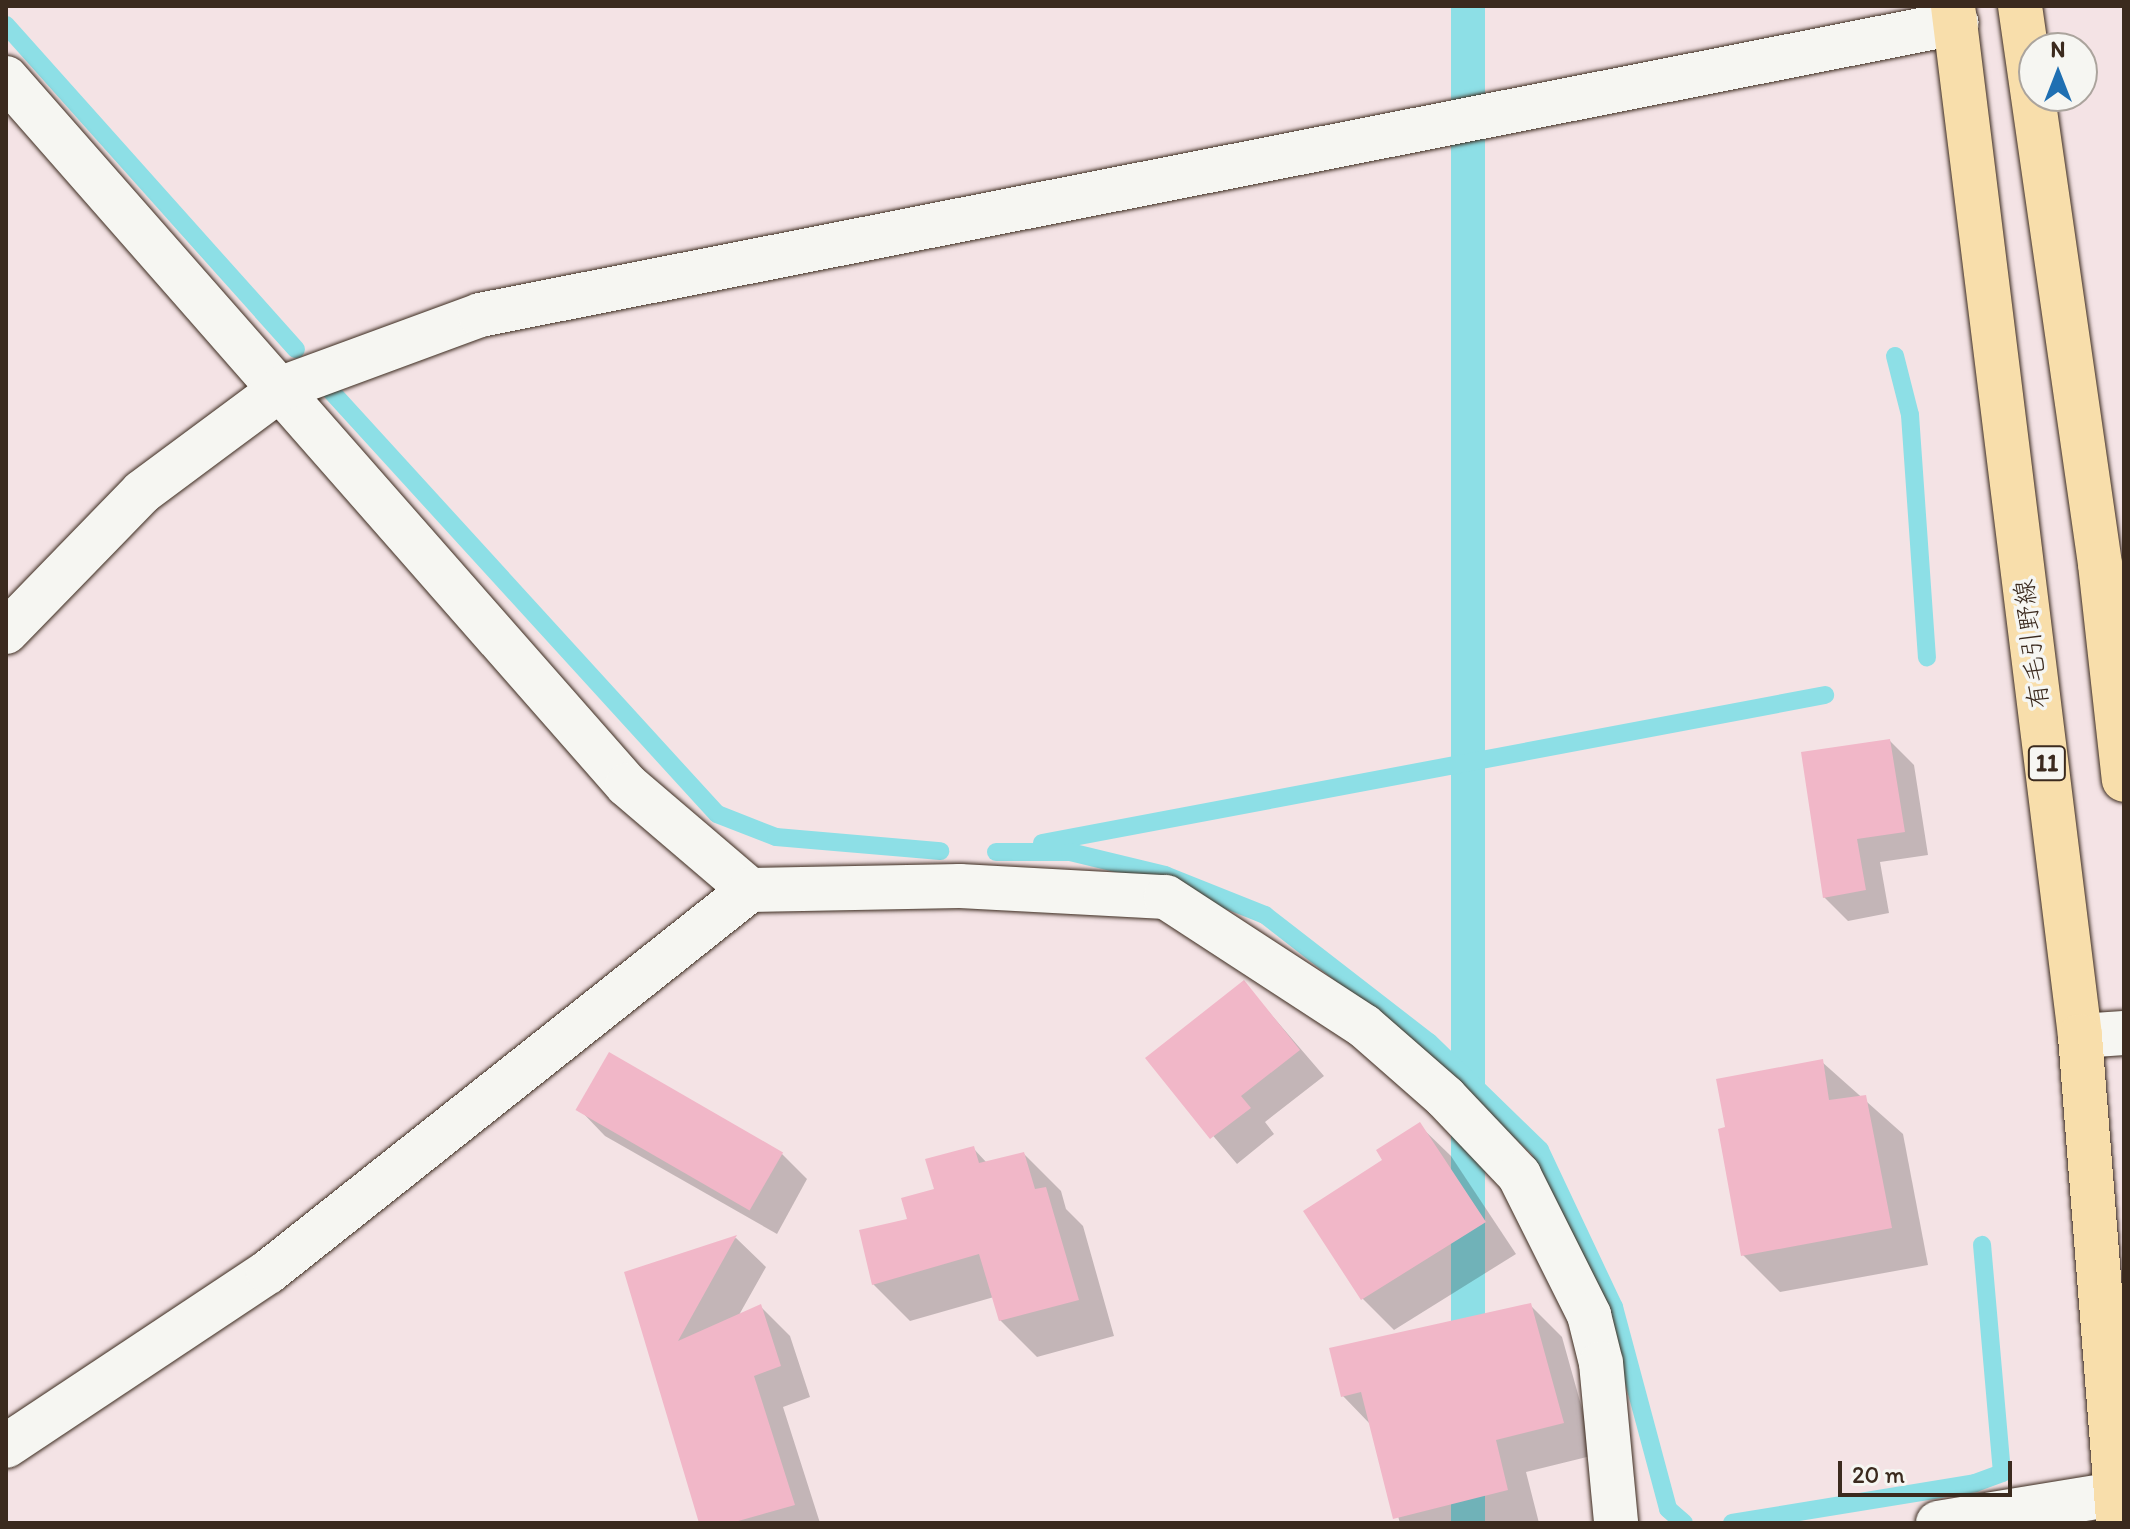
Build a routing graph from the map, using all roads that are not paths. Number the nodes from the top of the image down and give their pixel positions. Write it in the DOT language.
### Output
graph roads {
  1 [pos="2020,6"];
  2 [pos="1955,14"];
  3 [pos="6,78"];
  4 [pos="282,388"];
  5 [pos="6,632"];
  6 [pos="2124,780"];
  7 [pos="750,890"];
  8 [pos="2124,1033"];
  9 [pos="2080,1036"];
  10 [pos="6,1446"];
  11 [pos="2116,1508"];
  12 [pos="1616,1523"];
  13 [pos="1938,1523"];
  1 -- 6 [label="main road"];
  2 -- 4 [label="street"];
  2 -- 9 [label="main road, 有毛引野線 / 11"];
  3 -- 4 [label="street"];
  4 -- 5 [label="street"];
  4 -- 7 [label="street"];
  7 -- 10 [label="street"];
  7 -- 12 [label="street"];
  8 -- 9 [label="street"];
  9 -- 11 [label="main road, 有毛引野線 / 11"];
  11 -- 13 [label="street"];
}
